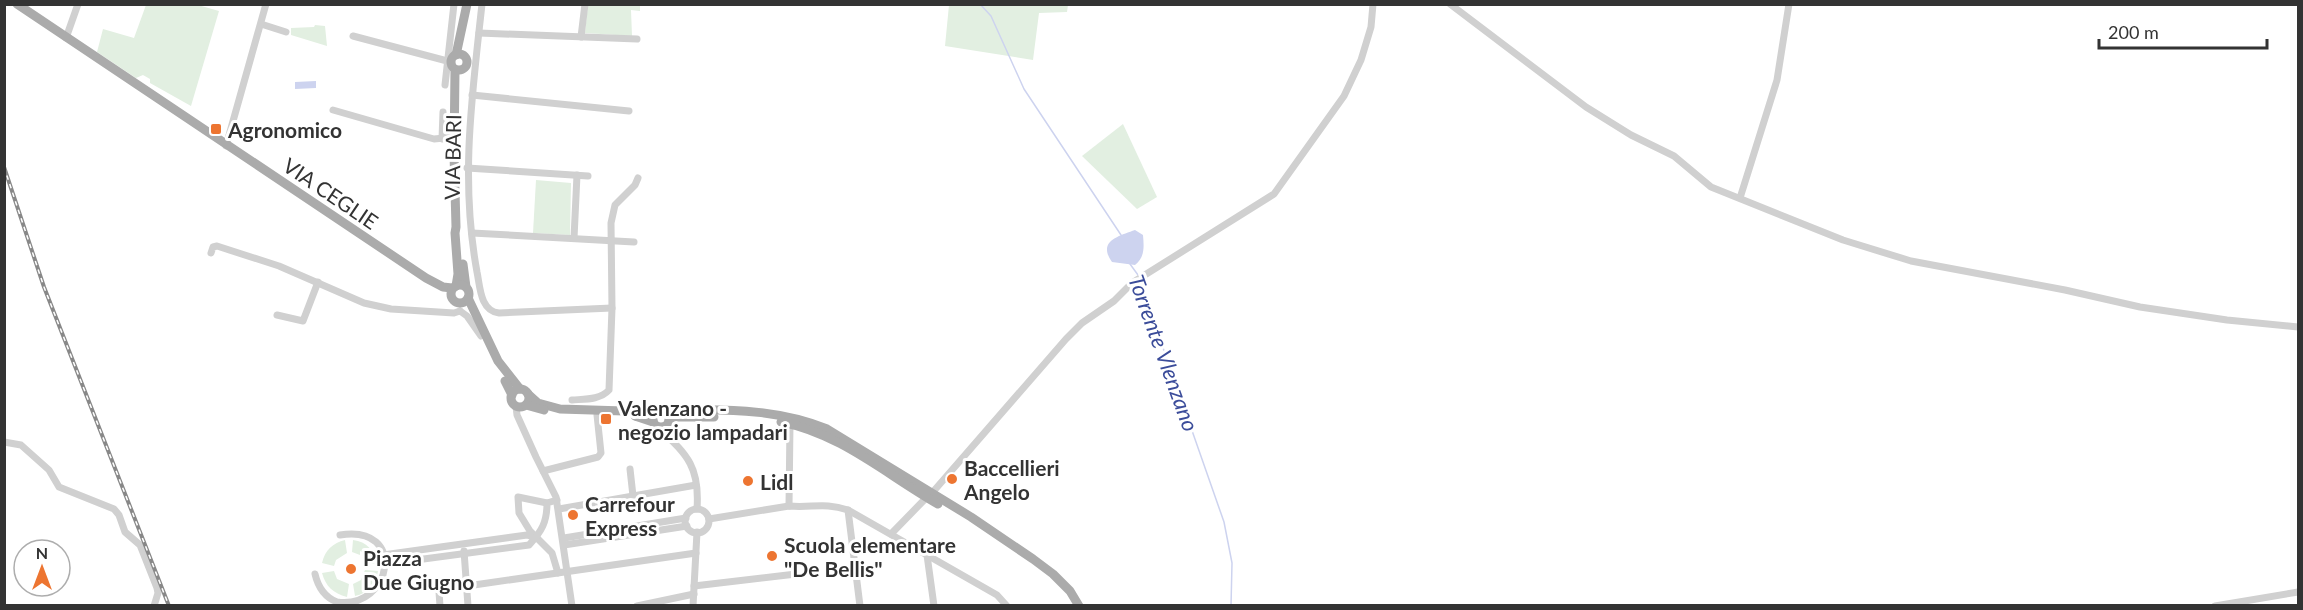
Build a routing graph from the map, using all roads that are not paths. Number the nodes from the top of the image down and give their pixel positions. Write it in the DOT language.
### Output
graph roads {
  1 [pos="17,4"];
  2 [pos="78,4"];
  3 [pos="266,4"];
  4 [pos="454,4"];
  5 [pos="466,4"];
  6 [pos="482,4"];
  7 [pos="585,4"];
  8 [pos="1373,4"];
  9 [pos="1450,4"];
  10 [pos="1789,4"];
  11 [pos="261,24"];
  12 [pos="286,32"];
  13 [pos="479,33"];
  14 [pos="353,36"];
  15 [pos="581,37"];
  16 [pos="66,38"];
  17 [pos="637,39"];
  18 [pos="460,62"];
  19 [pos="444,85"];
  20 [pos="472,95"];
  21 [pos="333,110"];
  22 [pos="629,111"];
  23 [pos="443,112"];
  24 [pos="454,137"];
  25 [pos="442,139"];
  26 [pos="226,146"];
  27 [pos="467,168"];
  28 [pos="577,175"];
  29 [pos="588,176"];
  30 [pos="638,178"];
  31 [pos="1740,198"];
  32 [pos="468,201"];
  33 [pos="455,207"];
  34 [pos="469,210"];
  35 [pos="472,233"];
  36 [pos="574,238"];
  37 [pos="611,241"];
  38 [pos="634,242"];
  39 [pos="211,253"];
  40 [pos="318,282"];
  41 [pos="460,297"];
  42 [pos="612,308"];
  43 [pos="277,315"];
  44 [pos="2298,327"];
  45 [pos="520,393"];
  46 [pos="595,398"];
  47 [pos="572,400"];
  48 [pos="521,406"];
  49 [pos="596,412"];
  50 [pos="662,419"];
  51 [pos="790,423"];
  52 [pos="4,442"];
  53 [pos="630,469"];
  54 [pos="543,471"];
  55 [pos="696,485"];
  56 [pos="929,495"];
  57 [pos="633,496"];
  58 [pos="557,501"];
  59 [pos="547,503"];
  60 [pos="789,506"];
  61 [pos="559,509"];
  62 [pos="697,509"];
  63 [pos="848,510"];
  64 [pos="686,518"];
  65 [pos="709,519"];
  66 [pos="687,526"];
  67 [pos="697,532"];
  68 [pos="891,534"];
  69 [pos="340,535"];
  70 [pos="536,538"];
  71 [pos="564,541"];
  72 [pos="464,549"];
  73 [pos="696,553"];
  74 [pos="383,555"];
  75 [pos="927,555"];
  76 [pos="386,564"];
  77 [pos="567,571"];
  78 [pos="558,573"];
  79 [pos="315,574"];
  80 [pos="796,574"];
  81 [pos="466,586"];
  82 [pos="694,586"];
  83 [pos="439,592"];
  84 [pos="2298,592"];
  85 [pos="694,594"];
  86 [pos="360,605"];
  87 [pos="154,606"];
  88 [pos="440,606"];
  89 [pos="468,606"];
  90 [pos="572,606"];
  91 [pos="638,606"];
  92 [pos="693,606"];
  93 [pos="860,606"];
  94 [pos="934,606"];
  95 [pos="1007,606"];
  96 [pos="1079,606"];
  97 [pos="2216,606"];
  1 -- 16 [label="main road"];
  2 -- 16 [label="street"];
  3 -- 11 [label="street"];
  4 -- 18 [label="street, VIA BARI"];
  5 -- 18 [label="main road, VIA BARI"];
  6 -- 13 [label="street, VIA BARI"];
  7 -- 15 [label="street"];
  8 -- 56 [label="street"];
  9 -- 31 [label="street"];
  10 -- 31 [label="street"];
  11 -- 12 [label="street"];
  11 -- 26 [label="street"];
  13 -- 15 [label="street"];
  13 -- 18 [label="street, VIA BARI"];
  14 -- 18 [label="street"];
  15 -- 17 [label="street"];
  16 -- 26 [label="main road, VIA CEGLIE"];
  18 -- 19 [label="street, VIA BARI"];
  18 -- 20 [label="street, VIA BARI"];
  18 -- 24 [label="main road, VIA BARI"];
  20 -- 22 [label="street"];
  20 -- 27 [label="street, VIA BARI"];
  21 -- 25 [label="street"];
  23 -- 25 [label="street, VIA BARI"];
  24 -- 25 [label="street"];
  24 -- 33 [label="main road, VIA BARI"];
  26 -- 41 [label="main road, VIA CEGLIE"];
  27 -- 28 [label="street"];
  27 -- 32 [label="street, VIA BARI"];
  28 -- 29 [label="street"];
  28 -- 36 [label="street"];
  30 -- 37 [label="street"];
  31 -- 44 [label="street"];
  32 -- 33 [label="street"];
  32 -- 34 [label="street, VIA BARI"];
  33 -- 34 [label="street"];
  33 -- 41 [label="main road, VIA BARI"];
  34 -- 35 [label="street, VIA BARI"];
  35 -- 36 [label="street"];
  35 -- 42 [label="street, VIA BARI"];
  36 -- 37 [label="street"];
  37 -- 38 [label="street"];
  37 -- 42 [label="street"];
  39 -- 40 [label="street"];
  40 -- 41 [label="street"];
  40 -- 43 [label="street"];
  41 -- 45 [label="main road, VIA BARI"];
  41 -- 45 [label="main road, VIA BARI"];
  42 -- 46 [label="street"];
  45 -- 48 [label="main road"];
  45 -- 48 [label="main road"];
  45 -- 49 [label="main road"];
  46 -- 47 [label="street"];
  46 -- 49 [label="street"];
  48 -- 49 [label="main road"];
  48 -- 54 [label="street"];
  49 -- 50 [label="main road"];
  49 -- 54 [label="street"];
  50 -- 51 [label="main road"];
  50 -- 55 [label="street"];
  50 -- 56 [label="main road"];
  51 -- 56 [label="main road"];
  51 -- 60 [label="street"];
  52 -- 87 [label="street"];
  53 -- 57 [label="street"];
  54 -- 58 [label="street"];
  55 -- 57 [label="street"];
  55 -- 62 [label="street"];
  56 -- 68 [label="street"];
  56 -- 96 [label="main road"];
  57 -- 61 [label="street"];
  58 -- 59 [label="street"];
  58 -- 61 [label="street"];
  59 -- 70 [label="street"];
  59 -- 70 [label="street"];
  60 -- 63 [label="street"];
  60 -- 65 [label="street"];
  61 -- 71 [label="street"];
  62 -- 64 [label="street"];
  62 -- 65 [label="street"];
  63 -- 68 [label="street"];
  63 -- 93 [label="street"];
  64 -- 66 [label="street"];
  64 -- 71 [label="street"];
  65 -- 67 [label="street"];
  66 -- 67 [label="street"];
  66 -- 71 [label="street"];
  67 -- 73 [label="street"];
  68 -- 75 [label="street"];
  69 -- 74 [label="street"];
  70 -- 72 [label="street"];
  70 -- 78 [label="street"];
  71 -- 77 [label="street"];
  72 -- 74 [label="street"];
  72 -- 76 [label="street"];
  72 -- 81 [label="street"];
  73 -- 77 [label="street"];
  73 -- 82 [label="street"];
  74 -- 76 [label="street"];
  75 -- 94 [label="street"];
  75 -- 95 [label="street"];
  76 -- 86 [label="street"];
  77 -- 78 [label="street"];
  77 -- 90 [label="street"];
  78 -- 81 [label="street"];
  79 -- 86 [label="street"];
  80 -- 82 [label="street"];
  81 -- 89 [label="street"];
  82 -- 85 [label="street"];
  83 -- 88 [label="street"];
  84 -- 97 [label="street"];
  85 -- 91 [label="street"];
  85 -- 92 [label="street"];
}
